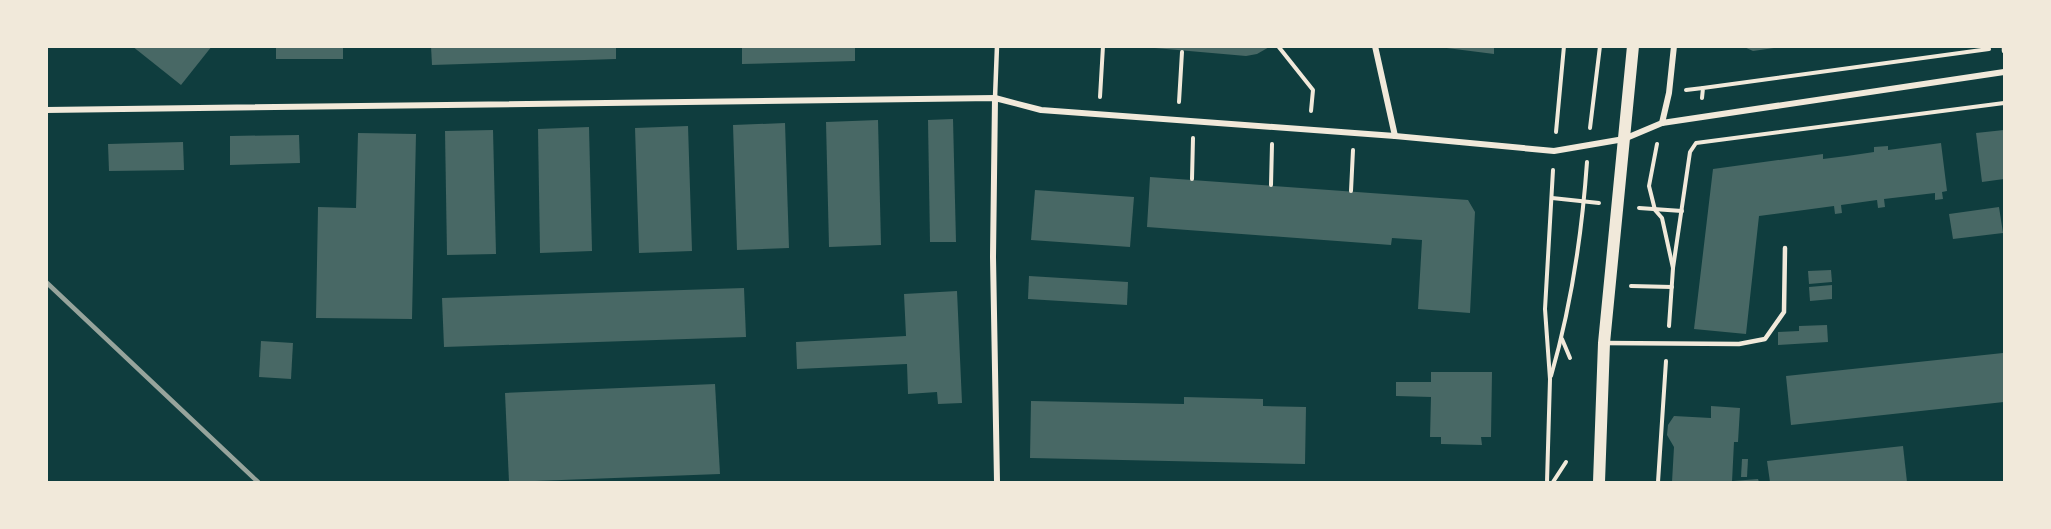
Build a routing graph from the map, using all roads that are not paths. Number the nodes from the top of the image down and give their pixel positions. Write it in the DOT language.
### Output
graph roads {
  1 [pos="997,46"];
  2 [pos="1375,46"];
  3 [pos="1633,46"];
  4 [pos="1674,46"];
  5 [pos="2004,46"];
  6 [pos="2004,51"];
  7 [pos="2004,72"];
  8 [pos="995,98"];
  9 [pos="46,110"];
  10 [pos="1662,123"];
  11 [pos="1395,136"];
  12 [pos="1624,139"];
  13 [pos="1785,248"];
  14 [pos="1604,342"];
  15 [pos="997,483"];
  16 [pos="1599,483"];
  1 -- 8 [label="lane"];
  2 -- 11 [label="street"];
  3 -- 12 [label="main road"];
  4 -- 10 [label="street"];
  5 -- 6 [label="lane"];
  7 -- 10 [label="street"];
  8 -- 9 [label="street"];
  8 -- 11 [label="street"];
  8 -- 15 [label="street"];
  10 -- 12 [label="street"];
  11 -- 12 [label="street"];
  12 -- 14 [label="main road"];
  13 -- 14 [label="lane"];
  14 -- 16 [label="main road"];
}
